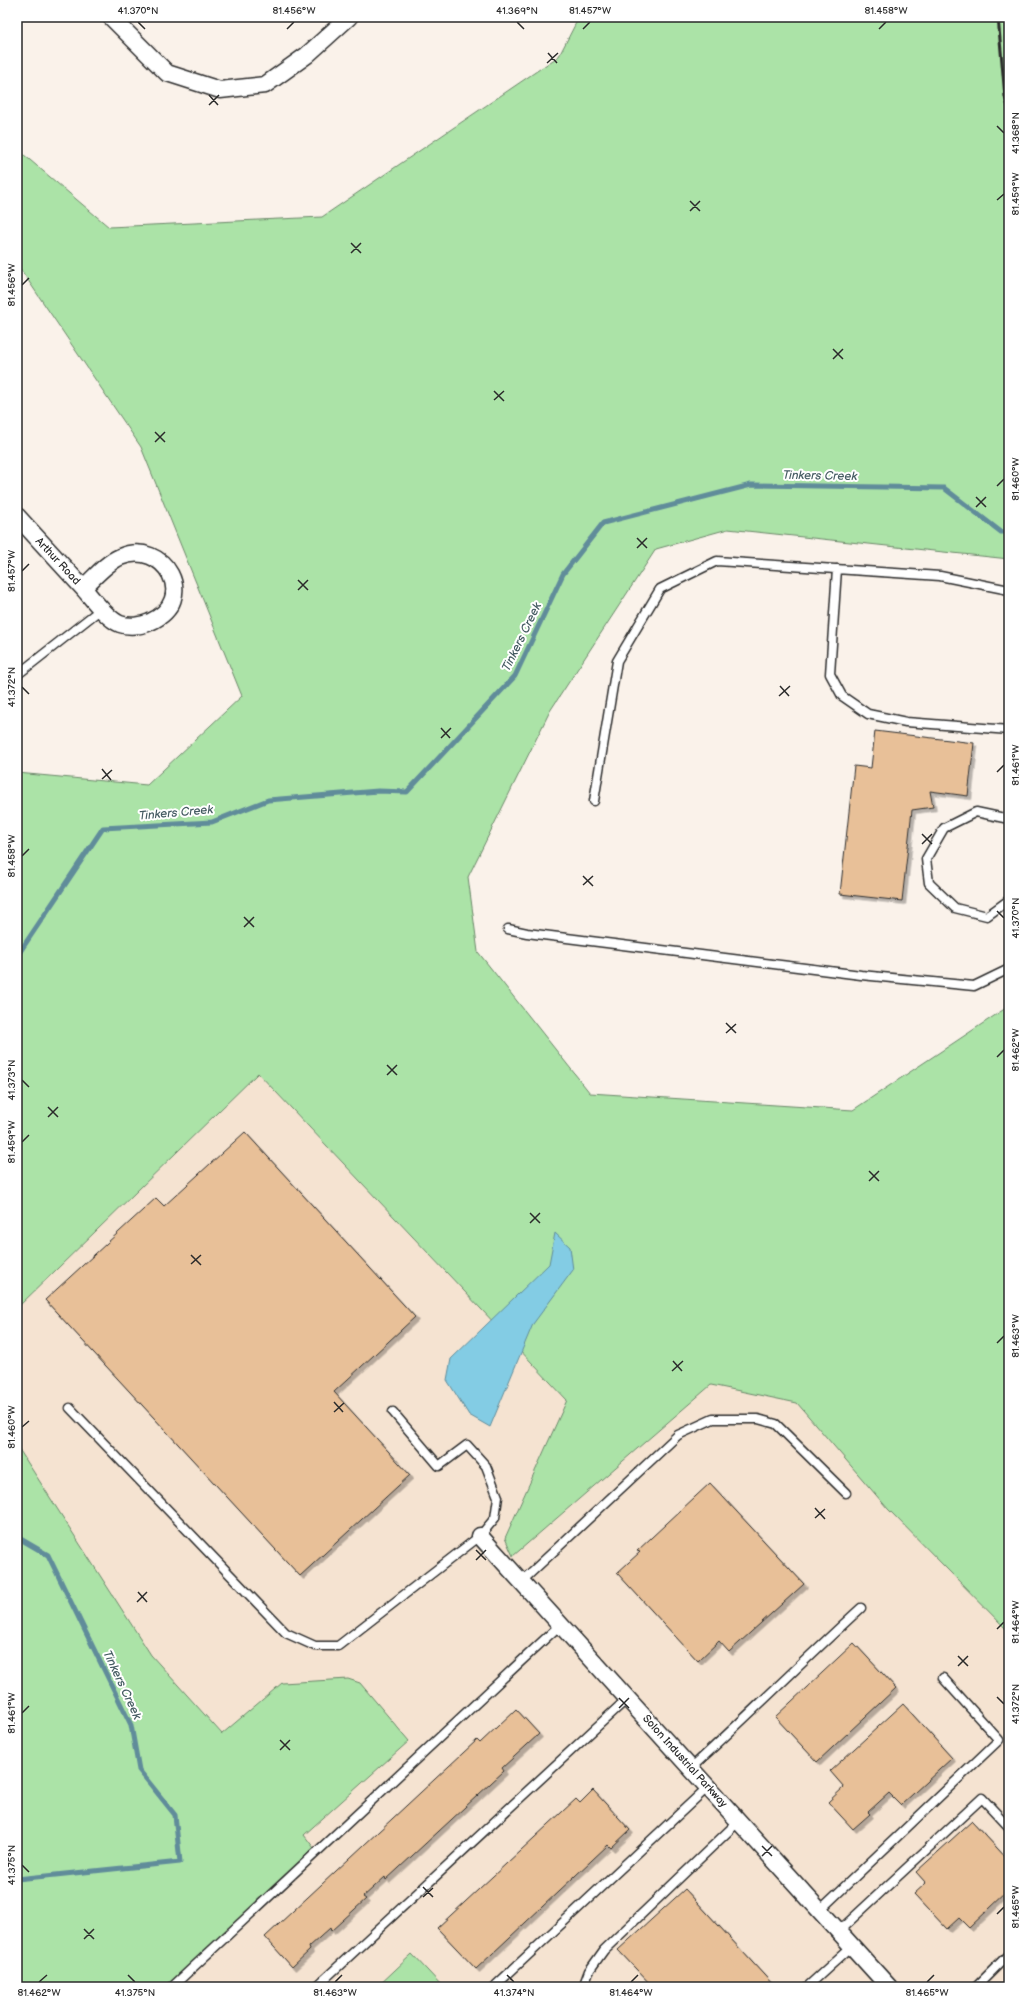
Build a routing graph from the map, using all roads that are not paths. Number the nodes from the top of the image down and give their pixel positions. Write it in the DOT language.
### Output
graph roads {
  1 [pos="111,17"];
  2 [pos="349,17"];
  3 [pos="17,516"];
  4 [pos="837,569"];
  5 [pos="82,588"];
  6 [pos="1009,590"];
  7 [pos="101,609"];
  8 [pos="17,675"];
  9 [pos="1009,730"];
  10 [pos="594,801"];
  11 [pos="1009,819"];
  12 [pos="1009,900"];
  13 [pos="508,929"];
  14 [pos="1009,969"];
  15 [pos="70,1408"];
  16 [pos="393,1412"];
  17 [pos="846,1493"];
  18 [pos="480,1536"];
  19 [pos="522,1581"];
  20 [pos="861,1608"];
  21 [pos="561,1624"];
  22 [pos="943,1678"];
  23 [pos="628,1698"];
  24 [pos="691,1768"];
  25 [pos="708,1786"];
  26 [pos="739,1821"];
  27 [pos="1009,1827"];
  28 [pos="820,1910"];
  29 [pos="839,1931"];
  30 [pos="852,1946"];
  31 [pos="1009,1954"];
  32 [pos="887,1986"];
  33 [pos="172,1987"];
  34 [pos="316,1987"];
  35 [pos="494,1987"];
  36 [pos="583,1987"];
  37 [pos="807,1987"];
  38 [pos="976,1987"];
  1 -- 2 [label="street"];
  3 -- 5 [label="street, Arthur Road"];
  4 -- 6 [label="lane"];
  4 -- 9 [label="lane"];
  4 -- 10 [label="lane"];
  5 -- 7 [label="street, Arthur Road"];
  5 -- 7 [label="street, Arthur Road"];
  7 -- 8 [label="lane"];
  11 -- 12 [label="lane"];
  13 -- 14 [label="lane"];
  15 -- 18 [label="lane"];
  16 -- 18 [label="lane"];
  17 -- 19 [label="lane"];
  18 -- 19 [label="street, Solon Industrial Parkway"];
  19 -- 21 [label="street, Solon Industrial Parkway"];
  20 -- 24 [label="lane"];
  21 -- 23 [label="street, Solon Industrial Parkway"];
  21 -- 33 [label="lane"];
  22 -- 28 [label="lane"];
  23 -- 24 [label="street, Solon Industrial Parkway"];
  23 -- 34 [label="lane"];
  24 -- 25 [label="street, Solon Industrial Parkway"];
  25 -- 26 [label="street, Solon Industrial Parkway"];
  25 -- 35 [label="lane"];
  26 -- 28 [label="street, Solon Industrial Parkway"];
  26 -- 36 [label="lane"];
  27 -- 29 [label="lane"];
  28 -- 29 [label="street, Solon Industrial Parkway"];
  29 -- 30 [label="street, Solon Industrial Parkway"];
  30 -- 32 [label="street, Solon Industrial Parkway"];
  30 -- 37 [label="lane"];
  31 -- 38 [label="lane"];
}
